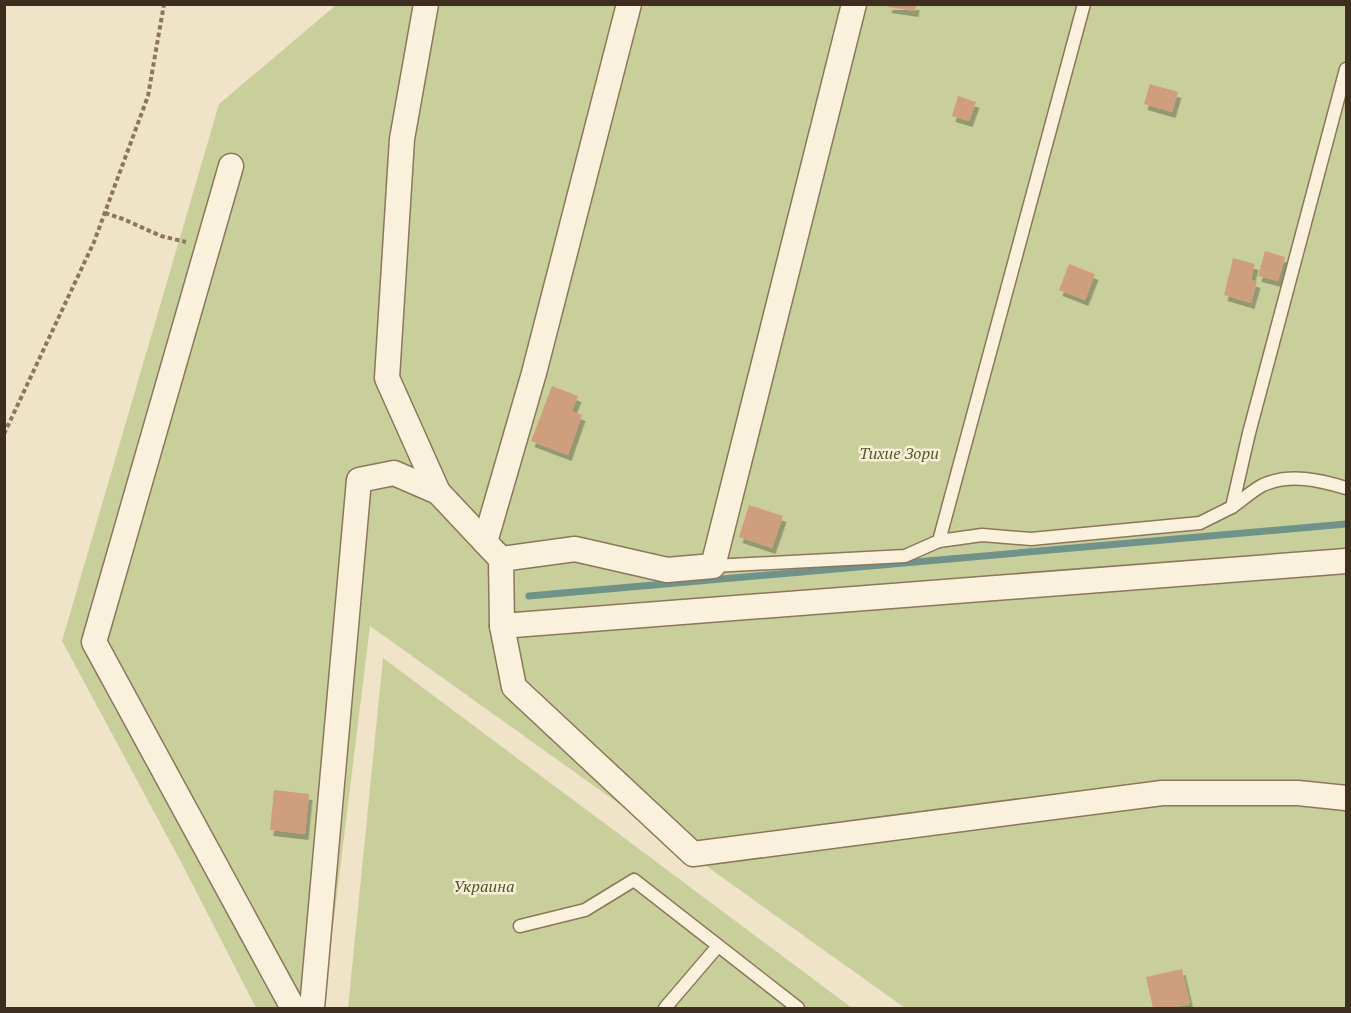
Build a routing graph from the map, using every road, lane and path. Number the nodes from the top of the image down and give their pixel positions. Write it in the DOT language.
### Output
graph roads {
  1 [pos="164,4"];
  2 [pos="426,4"];
  3 [pos="629,4"];
  4 [pos="854,4"];
  5 [pos="1084,4"];
  6 [pos="1347,69"];
  7 [pos="231,166"];
  8 [pos="105,213"];
  9 [pos="207,248"];
  10 [pos="4,434"];
  11 [pos="1347,488"];
  12 [pos="438,492"];
  13 [pos="1232,507"];
  14 [pos="939,541"];
  15 [pos="493,550"];
  16 [pos="1347,561"];
  17 [pos="713,566"];
  18 [pos="502,626"];
  19 [pos="1347,798"];
  20 [pos="520,926"];
  21 [pos="718,946"];
  22 [pos="293,1008"];
  23 [pos="312,1008"];
  24 [pos="665,1008"];
  25 [pos="798,1008"];
  1 -- 8 [label="path"];
  2 -- 12 [label="street"];
  3 -- 15 [label="street"];
  4 -- 17 [label="street"];
  5 -- 14 [label="lane"];
  6 -- 13 [label="lane"];
  7 -- 9 [label="street"];
  8 -- 9 [label="path"];
  8 -- 10 [label="path"];
  9 -- 22 [label="street"];
  11 -- 13 [label="lane"];
  12 -- 15 [label="street"];
  12 -- 23 [label="street"];
  13 -- 14 [label="lane"];
  14 -- 17 [label="lane"];
  15 -- 17 [label="street"];
  15 -- 18 [label="street"];
  16 -- 18 [label="street"];
  18 -- 19 [label="street"];
  20 -- 21 [label="lane"];
  21 -- 24 [label="lane"];
  21 -- 25 [label="lane"];
}
